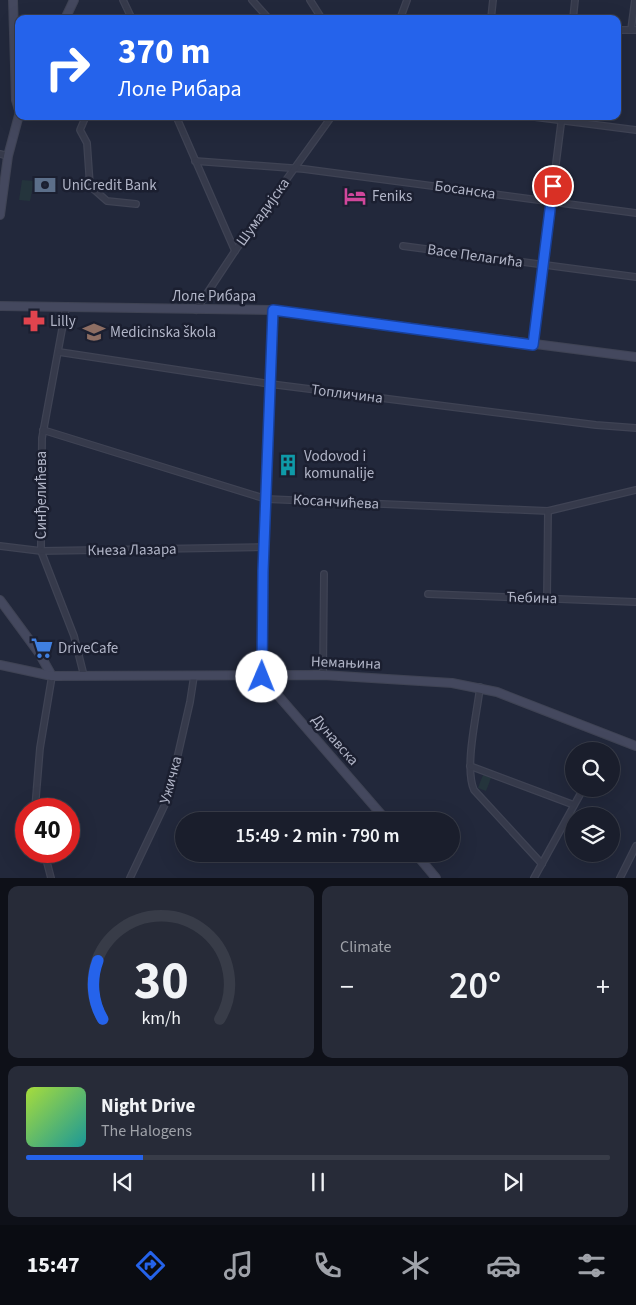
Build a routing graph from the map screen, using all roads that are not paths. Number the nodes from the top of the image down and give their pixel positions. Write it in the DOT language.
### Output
graph roads {
  1 [pos="13,0"];
  2 [pos="74,0"];
  3 [pos="123,0"];
  4 [pos="252,0"];
  5 [pos="310,0"];
  6 [pos="407,0"];
  7 [pos="493,0"];
  8 [pos="575,0"];
  9 [pos="635,0"];
  10 [pos="404,11"];
  11 [pos="67,15"];
  12 [pos="130,15"];
  13 [pos="265,15"];
  14 [pos="319,15"];
  15 [pos="402,15"];
  16 [pos="405,15"];
  17 [pos="491,15"];
  18 [pos="573,15"];
  19 [pos="621,30"];
  20 [pos="634,30"];
  21 [pos="15,40"];
  22 [pos="17,120"];
  23 [pos="84,120"];
  24 [pos="178,120"];
  25 [pos="325,120"];
  26 [pos="329,120"];
  27 [pos="561,120"];
  28 [pos="574,120"];
  29 [pos="326,123"];
  30 [pos="636,130"];
  31 [pos="4,155"];
  32 [pos="195,161"];
  33 [pos="294,168"];
  34 [pos="551,202"];
  35 [pos="136,204"];
  36 [pos="636,213"];
  37 [pos="0,215"];
  38 [pos="403,246"];
  39 [pos="235,251"];
  40 [pos="543,265"];
  41 [pos="636,277"];
  42 [pos="0,306"];
  43 [pos="66,308"];
  44 [pos="196,310"];
  45 [pos="273,310"];
  46 [pos="533,345"];
  47 [pos="59,352"];
  48 [pos="636,357"];
  49 [pos="270,384"];
  50 [pos="636,428"];
  51 [pos="43,430"];
  52 [pos="636,490"];
  53 [pos="266,498"];
  54 [pos="548,511"];
  55 [pos="0,546"];
  56 [pos="264,547"];
  57 [pos="41,551"];
  58 [pos="324,574"];
  59 [pos="428,594"];
  60 [pos="547,598"];
  61 [pos="0,600"];
  62 [pos="636,602"];
  63 [pos="0,664"];
  64 [pos="323,675"];
  65 [pos="52,676"];
  66 [pos="84,676"];
  67 [pos="194,676"];
  68 [pos="262,676"];
  69 [pos="480,688"];
  70 [pos="633,744"];
  71 [pos="470,766"];
  72 [pos="579,797"];
  73 [pos="36,798"];
  74 [pos="574,805"];
  75 [pos="379,812"];
  76 [pos="636,846"];
  77 [pos="423,862"];
  78 [pos="47,863"];
  79 [pos="542,864"];
  80 [pos="51,878"];
  81 [pos="130,878"];
  82 [pos="436,878"];
  83 [pos="534,878"];
  84 [pos="620,878"];
  1 -- 21 [label="street"];
  2 -- 11 [label="street"];
  3 -- 12 [label="street"];
  4 -- 13 [label="street"];
  5 -- 14 [label="street"];
  6 -- 10 [label="street"];
  7 -- 17 [label="street"];
  8 -- 18 [label="street"];
  9 -- 20 [label="street"];
  10 -- 15 [label="street"];
  10 -- 16 [label="street"];
  19 -- 20 [label="street"];
  22 -- 31 [label="street"];
  23 -- 35 [label="street"];
  24 -- 32 [label="street"];
  25 -- 29 [label="street"];
  26 -- 29 [label="street, Шумадијска"];
  27 -- 34 [label="street"];
  28 -- 30 [label="street"];
  29 -- 33 [label="street, Шумадијска"];
  31 -- 37 [label="street"];
  32 -- 33 [label="street, Босанска"];
  32 -- 39 [label="street"];
  33 -- 34 [label="street, Босанска"];
  33 -- 39 [label="street, Шумадијска"];
  34 -- 36 [label="street, Босанска"];
  34 -- 40 [label="street"];
  38 -- 40 [label="street, Васе Пелагића"];
  39 -- 44 [label="street, Шумадијска"];
  40 -- 41 [label="street, Васе Пелагића"];
  40 -- 46 [label="street"];
  42 -- 43 [label="street, Лоле Рибара"];
  43 -- 44 [label="street, Лоле Рибара"];
  43 -- 47 [label="street, Синђелићева"];
  44 -- 45 [label="street, Лоле Рибара"];
  45 -- 46 [label="street, Лоле Рибара"];
  45 -- 49 [label="street"];
  46 -- 48 [label="street, Лоле Рибара"];
  47 -- 49 [label="street, Топличина"];
  47 -- 51 [label="street, Синђелићева"];
  49 -- 50 [label="street, Топличина"];
  49 -- 53 [label="street"];
  51 -- 53 [label="street, Косанчићева"];
  51 -- 57 [label="street, Синђелићева"];
  52 -- 54 [label="street, Косанчићева"];
  53 -- 54 [label="street, Косанчићева"];
  53 -- 56 [label="street"];
  54 -- 60 [label="street"];
  55 -- 57 [label="street, Кнеза Лазара"];
  56 -- 57 [label="street, Кнеза Лазара"];
  56 -- 68 [label="street"];
  57 -- 66 [label="street, Синђелићева"];
  58 -- 64 [label="street"];
  59 -- 60 [label="street, Ћебина"];
  60 -- 62 [label="street, Ћебина"];
  61 -- 65 [label="street"];
  63 -- 65 [label="street, Немањина"];
  64 -- 68 [label="street, Немањина"];
  64 -- 69 [label="street, Немањина"];
  65 -- 66 [label="street, Немањина"];
  65 -- 73 [label="street"];
  66 -- 67 [label="street, Немањина"];
  67 -- 68 [label="street, Немањина"];
  67 -- 81 [label="street, Ужичка"];
  68 -- 75 [label="street, Дунавска"];
  69 -- 70 [label="street, Немањина"];
  69 -- 71 [label="street"];
  71 -- 74 [label="street"];
  71 -- 79 [label="street"];
  72 -- 74 [label="street"];
  74 -- 79 [label="street"];
  76 -- 84 [label="street"];
  77 -- 82 [label="street"];
  78 -- 80 [label="street"];
  79 -- 83 [label="street"];
}
